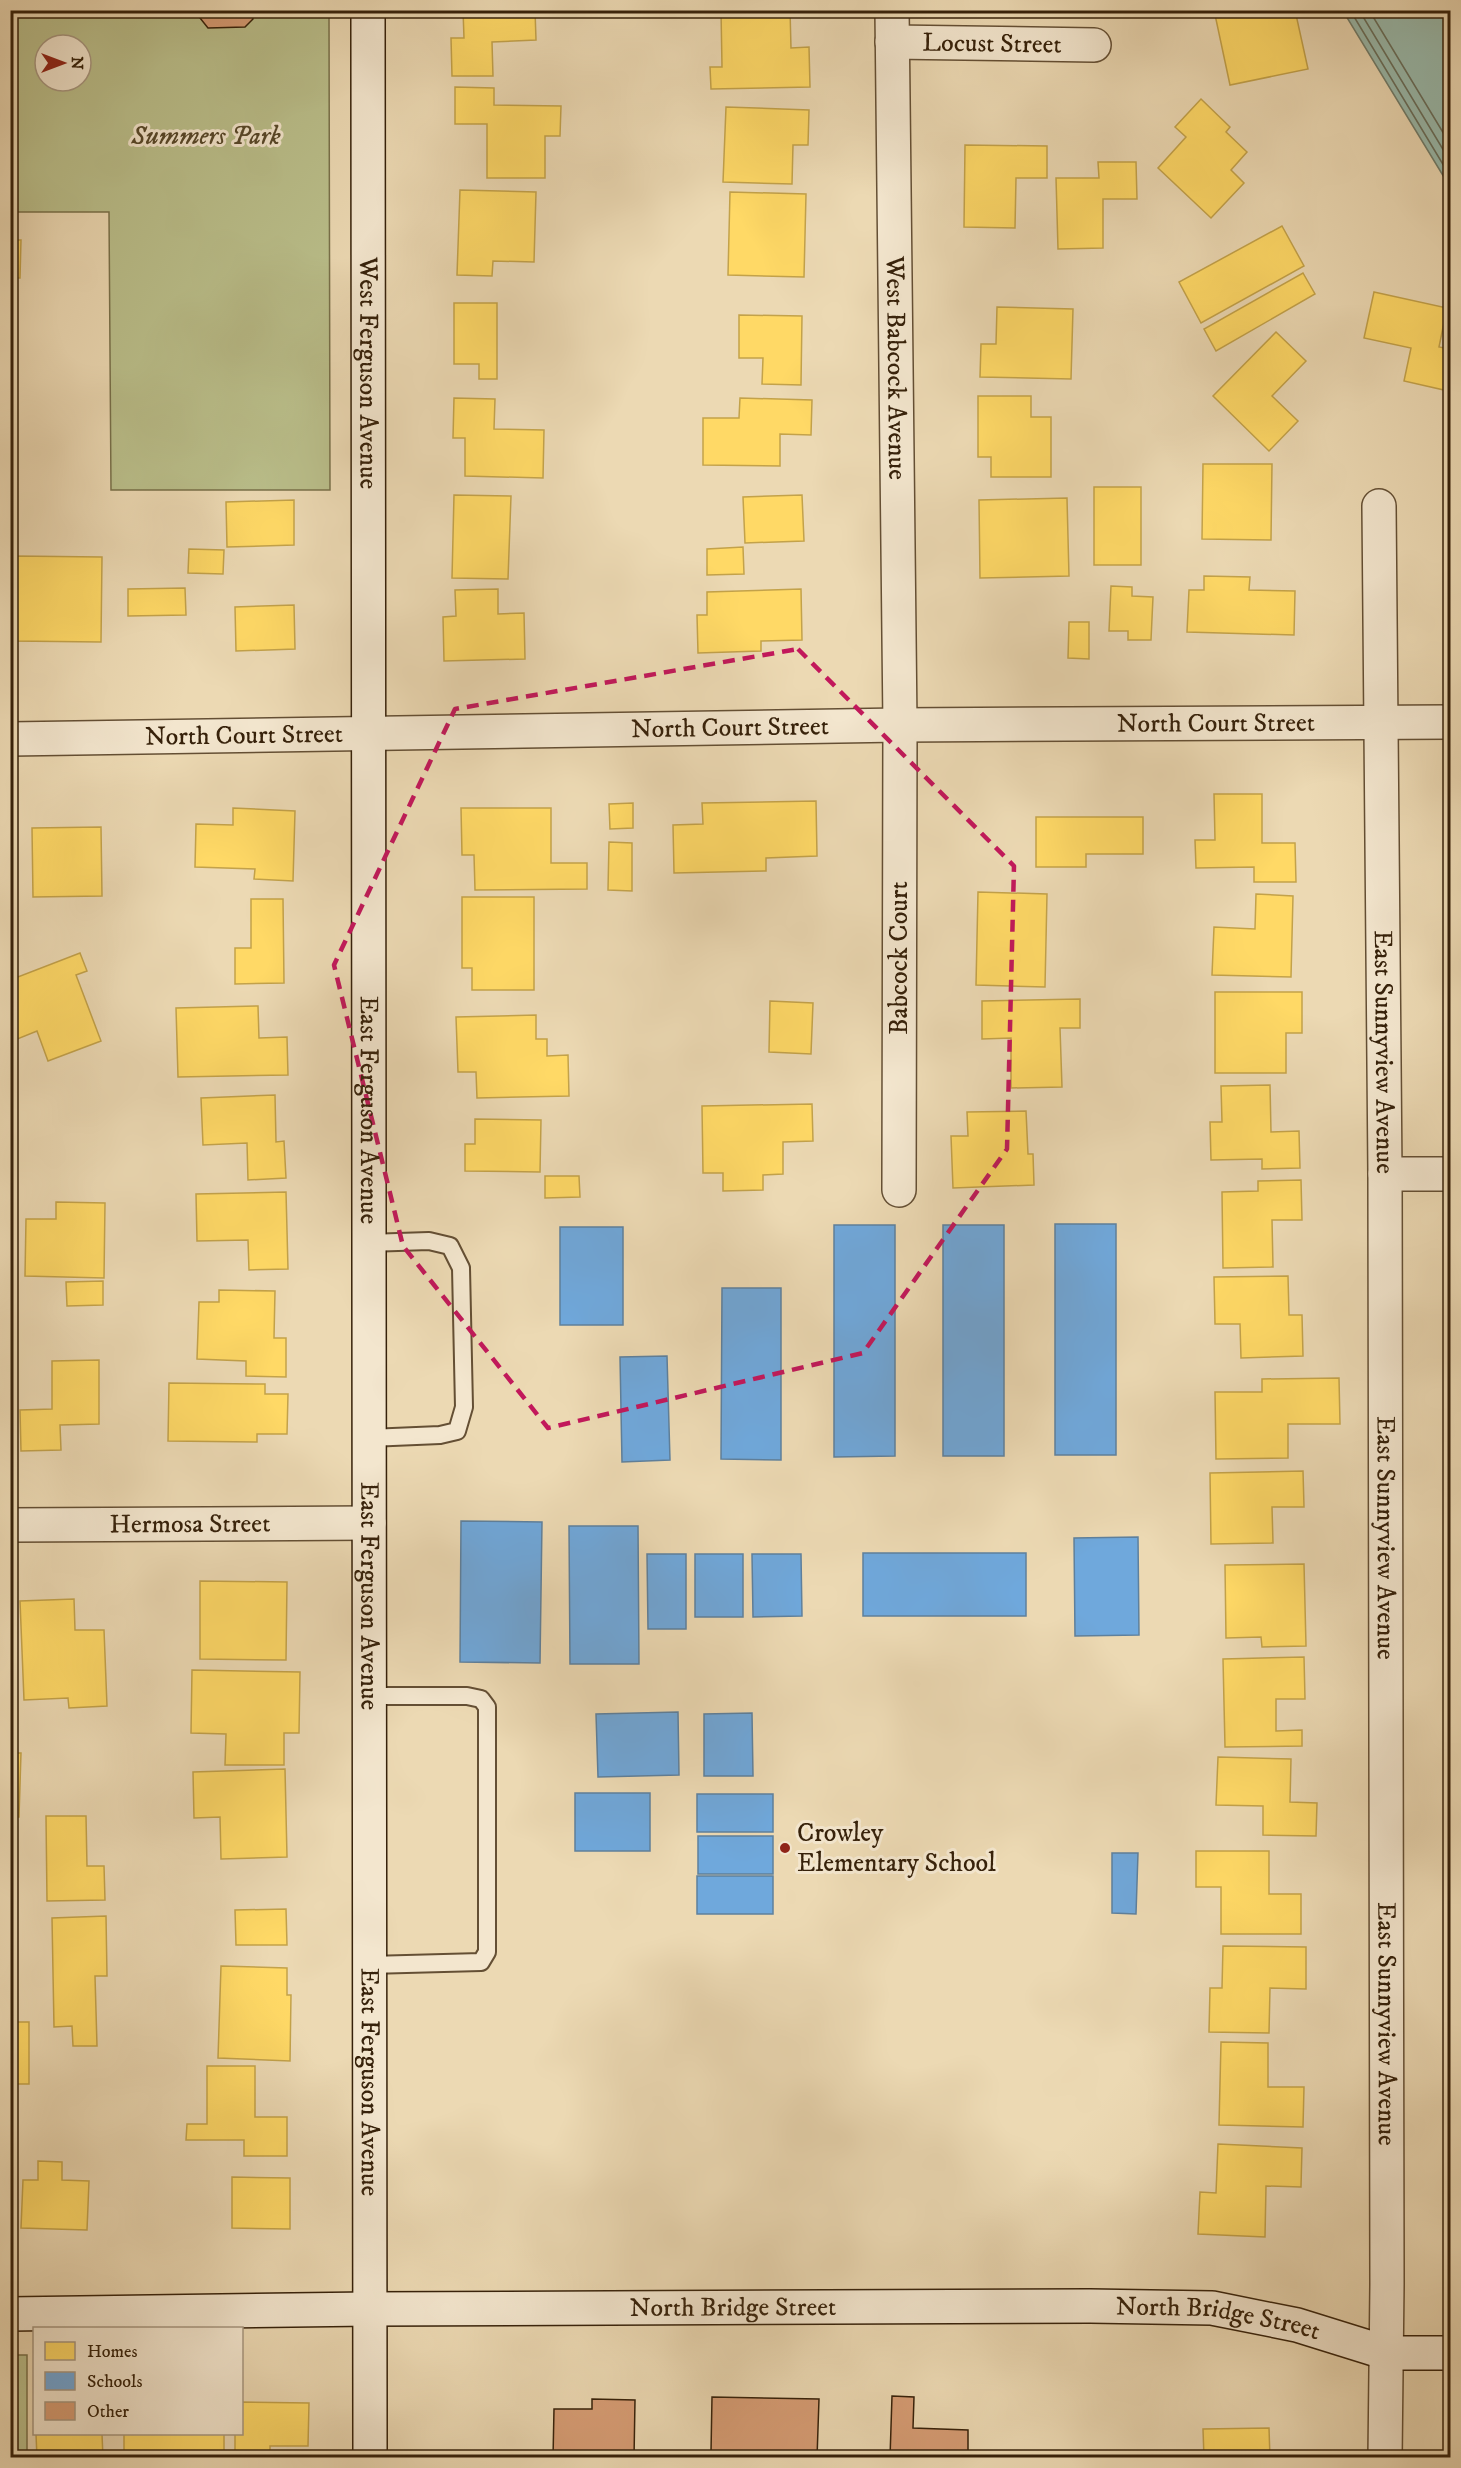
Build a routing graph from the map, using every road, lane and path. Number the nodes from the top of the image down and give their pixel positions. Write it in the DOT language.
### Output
graph roads {
  1 [pos="368,10"];
  2 [pos="892,26"];
  3 [pos="1094,45"];
  4 [pos="1380,506"];
  5 [pos="1450,722"];
  6 [pos="1382,723"];
  7 [pos="900,725"];
  8 [pos="369,735"];
  9 [pos="10,739"];
  10 [pos="1385,1174"];
  11 [pos="1450,1174"];
  12 [pos="899,1190"];
  13 [pos="367,1243"];
  14 [pos="369,1438"];
  15 [pos="369,1524"];
  16 [pos="10,1525"];
  17 [pos="369,1696"];
  18 [pos="369,1965"];
  19 [pos="369,2309"];
  20 [pos="10,2314"];
  21 [pos="1387,2353"];
  22 [pos="1450,2353"];
  23 [pos="370,2457"];
  24 [pos="1385,2457"];
  1 -- 8 [label="street, West Ferguson Avenue"];
  2 -- 3 [label="street, Locust Street"];
  2 -- 7 [label="street, West Babcock Avenue"];
  4 -- 6 [label="street, East Sunnyview Avenue"];
  5 -- 6 [label="street, North Court Street"];
  6 -- 7 [label="street, North Court Street"];
  6 -- 10 [label="street, East Sunnyview Avenue"];
  7 -- 8 [label="street, North Court Street"];
  7 -- 12 [label="street, Babcock Court"];
  8 -- 9 [label="street, North Court Street"];
  8 -- 13 [label="street, East Ferguson Avenue"];
  10 -- 11 [label="street"];
  10 -- 21 [label="street, East Sunnyview Avenue"];
  13 -- 14 [label="street, East Ferguson Avenue"];
  13 -- 14 [label="lane"];
  14 -- 15 [label="street, East Ferguson Avenue"];
  15 -- 16 [label="street, Hermosa Street"];
  15 -- 17 [label="street, East Ferguson Avenue"];
  17 -- 18 [label="street, East Ferguson Avenue"];
  17 -- 18 [label="lane"];
  18 -- 19 [label="street, East Ferguson Avenue"];
  19 -- 20 [label="street, North Bridge Street"];
  19 -- 21 [label="street, North Bridge Street"];
  19 -- 23 [label="street, East Ferguson Avenue"];
  21 -- 22 [label="street, North Bridge Street"];
  21 -- 24 [label="street, East Sunnyview Avenue"];
}
